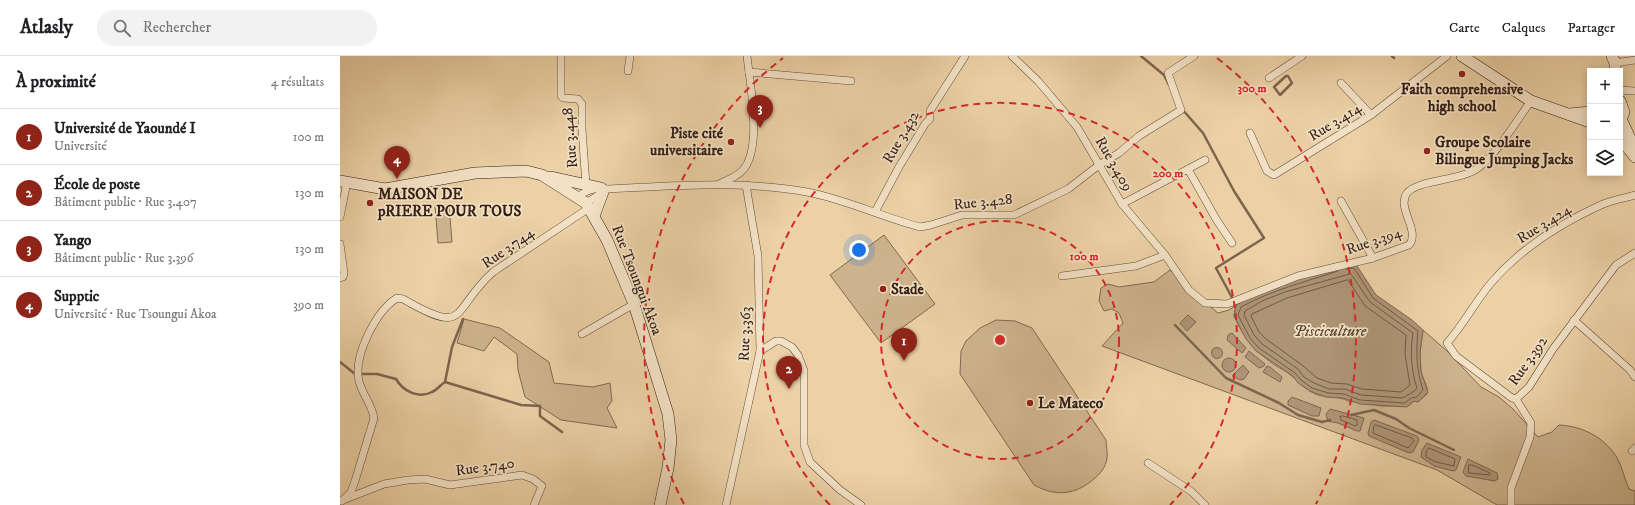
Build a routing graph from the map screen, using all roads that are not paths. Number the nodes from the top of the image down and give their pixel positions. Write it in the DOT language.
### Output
graph roads {
  1 [pos="561,56"];
  2 [pos="630,56"];
  3 [pos="747,56"];
  4 [pos="965,56"];
  5 [pos="1012,56"];
  6 [pos="1194,56"];
  7 [pos="1302,56"];
  8 [pos="1447,56"];
  9 [pos="1462,56"];
  10 [pos="1635,60"];
  11 [pos="1612,63"];
  12 [pos="628,71"];
  13 [pos="749,72"];
  14 [pos="1269,78"];
  15 [pos="851,81"];
  16 [pos="1341,83"];
  17 [pos="1623,90"];
  18 [pos="1635,91"];
  19 [pos="1531,101"];
  20 [pos="1587,112"];
  21 [pos="1567,114"];
  22 [pos="1371,115"];
  23 [pos="1587,121"];
  24 [pos="1623,125"];
  25 [pos="1250,133"];
  26 [pos="1622,140"];
  27 [pos="1635,149"];
  28 [pos="1635,157"];
  29 [pos="1204,160"];
  30 [pos="1099,165"];
  31 [pos="1188,169"];
  32 [pos="542,175"];
  33 [pos="343,181"];
  34 [pos="719,184"];
  35 [pos="586,185"];
  36 [pos="746,185"];
  37 [pos="604,190"];
  38 [pos="1635,194"];
  39 [pos="1341,202"];
  40 [pos="1122,204"];
  41 [pos="586,206"];
  42 [pos="875,212"];
  43 [pos="340,217"];
  44 [pos="1232,243"];
  45 [pos="340,244"];
  46 [pos="1635,253"];
  47 [pos="1165,255"];
  48 [pos="1373,258"];
  49 [pos="1062,276"];
  50 [pos="340,278"];
  51 [pos="634,304"];
  52 [pos="1212,304"];
  53 [pos="1574,320"];
  54 [pos="582,334"];
  55 [pos="760,351"];
  56 [pos="1635,377"];
  57 [pos="1516,399"];
  58 [pos="1148,463"];
  59 [pos="341,502"];
  60 [pos="534,505"];
  61 [pos="660,505"];
  62 [pos="726,505"];
  63 [pos="861,505"];
  64 [pos="1206,505"];
  65 [pos="1511,505"];
  1 -- 35 [label="street, Rue 3.448"];
  2 -- 12 [label="street"];
  3 -- 13 [label="street"];
  4 -- 42 [label="street, Rue 3.432"];
  5 -- 30 [label="street, Rue 3.409"];
  6 -- 30 [label="street, Rue 3.428"];
  7 -- 14 [label="street"];
  8 -- 22 [label="street, Rue 3.414"];
  9 -- 19 [label="main road"];
  10 -- 11 [label="street"];
  13 -- 15 [label="street"];
  13 -- 34 [label="street"];
  16 -- 22 [label="street"];
  17 -- 18 [label="street"];
  19 -- 21 [label="main road"];
  19 -- 48 [label="street, Rue 3.394"];
  20 -- 21 [label="main road"];
  21 -- 23 [label="main road"];
  22 -- 25 [label="street, Rue 3.414"];
  24 -- 27 [label="main road"];
  26 -- 28 [label="main road"];
  29 -- 31 [label="street"];
  30 -- 40 [label="street, Rue 3.409"];
  30 -- 42 [label="street, Rue 3.428"];
  31 -- 40 [label="street"];
  31 -- 44 [label="street"];
  32 -- 33 [label="main road, Rue Tsoungui Akoa"];
  32 -- 35 [label="main road"];
  32 -- 41 [label="main road, Rue Tsoungui Akoa"];
  33 -- 43 [label="street"];
  34 -- 36 [label="street, Rue 3.428"];
  34 -- 37 [label="street, Rue 3.428"];
  35 -- 37 [label="main road"];
  36 -- 42 [label="street, Rue 3.428"];
  36 -- 55 [label="street, Rue 3.363"];
  37 -- 41 [label="main road"];
  37 -- 41 [label="street"];
  37 -- 41 [label="street, Rue 3.428"];
  38 -- 57 [label="street, Rue 3.424"];
  39 -- 48 [label="street"];
  40 -- 47 [label="street, Rue 3.409"];
  41 -- 51 [label="main road, Rue Tsoungui Akoa"];
  41 -- 59 [label="street, Rue 3.744"];
  45 -- 50 [label="street"];
  46 -- 53 [label="street, Rue 3.392"];
  47 -- 49 [label="street"];
  47 -- 52 [label="street, Rue 3.409"];
  48 -- 52 [label="street, Rue 3.394"];
  51 -- 54 [label="street"];
  51 -- 61 [label="main road, Rue Tsoungui Akoa"];
  53 -- 56 [label="street"];
  53 -- 57 [label="street, Rue 3.392"];
  55 -- 62 [label="street, Rue 3.363"];
  55 -- 63 [label="street"];
  57 -- 65 [label="street, Rue 3.392"];
  58 -- 64 [label="street"];
  59 -- 60 [label="street, Rue 3.740"];
}
